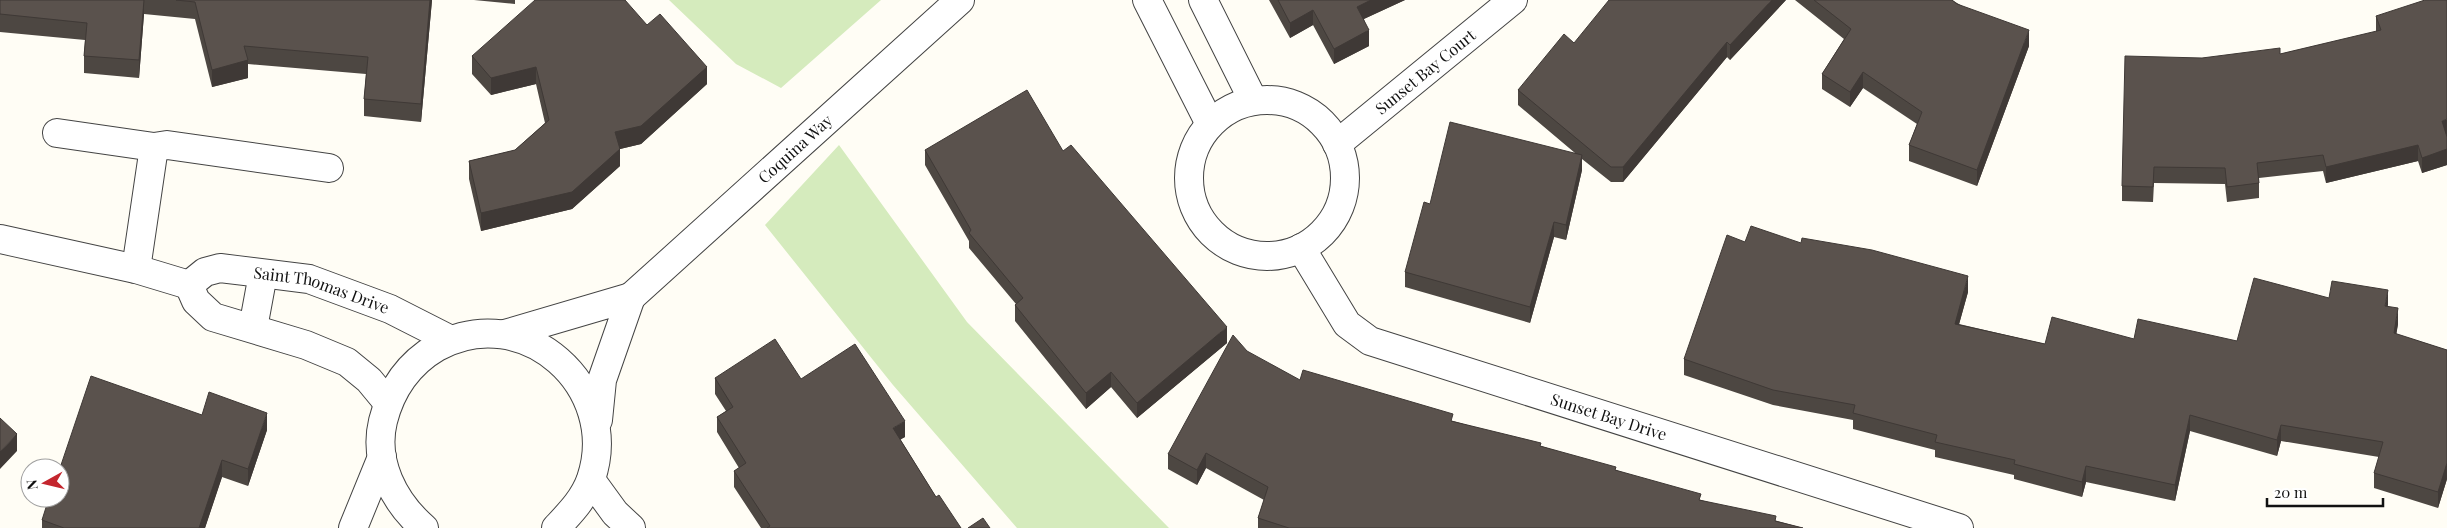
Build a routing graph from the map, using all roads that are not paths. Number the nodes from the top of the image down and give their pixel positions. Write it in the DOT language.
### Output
graph roads {
  1 [pos="960,0"];
  2 [pos="1147,0"];
  3 [pos="1203,0"];
  4 [pos="1513,0"];
  5 [pos="1253,100"];
  6 [pos="1210,124"];
  7 [pos="57,133"];
  8 [pos="1337,144"];
  9 [pos="154,147"];
  10 [pos="329,168"];
  11 [pos="0,239"];
  12 [pos="1301,248"];
  13 [pos="136,269"];
  14 [pos="263,274"];
  15 [pos="190,285"];
  16 [pos="631,297"];
  17 [pos="253,328"];
  18 [pos="504,334"];
  19 [pos="451,340"];
  20 [pos="388,403"];
  21 [pos="597,429"];
  22 [pos="382,457"];
  23 [pos="591,480"];
  24 [pos="353,528"];
  25 [pos="424,528"];
  26 [pos="556,528"];
  27 [pos="631,528"];
  28 [pos="1959,528"];
  1 -- 16 [label="street, Coquina Way"];
  2 -- 6 [label="street"];
  3 -- 5 [label="street"];
  4 -- 8 [label="street, Sunset Bay Court"];
  5 -- 6 [label="street"];
  5 -- 8 [label="street"];
  6 -- 12 [label="street"];
  7 -- 9 [label="street"];
  8 -- 12 [label="street"];
  9 -- 10 [label="street"];
  9 -- 13 [label="street"];
  11 -- 13 [label="street"];
  12 -- 28 [label="street, Sunset Bay Drive"];
  13 -- 15 [label="street"];
  14 -- 15 [label="street, Saint Thomas Drive"];
  14 -- 17 [label="street"];
  14 -- 19 [label="street, Saint Thomas Drive"];
  15 -- 17 [label="street"];
  16 -- 18 [label="street, Coquina Way"];
  16 -- 21 [label="street, Coquina Way"];
  17 -- 20 [label="street"];
  18 -- 19 [label="street"];
  18 -- 21 [label="street"];
  19 -- 20 [label="street"];
  20 -- 22 [label="street"];
  21 -- 23 [label="street"];
  22 -- 24 [label="street"];
  22 -- 25 [label="street"];
  23 -- 26 [label="street"];
  23 -- 27 [label="street"];
}
